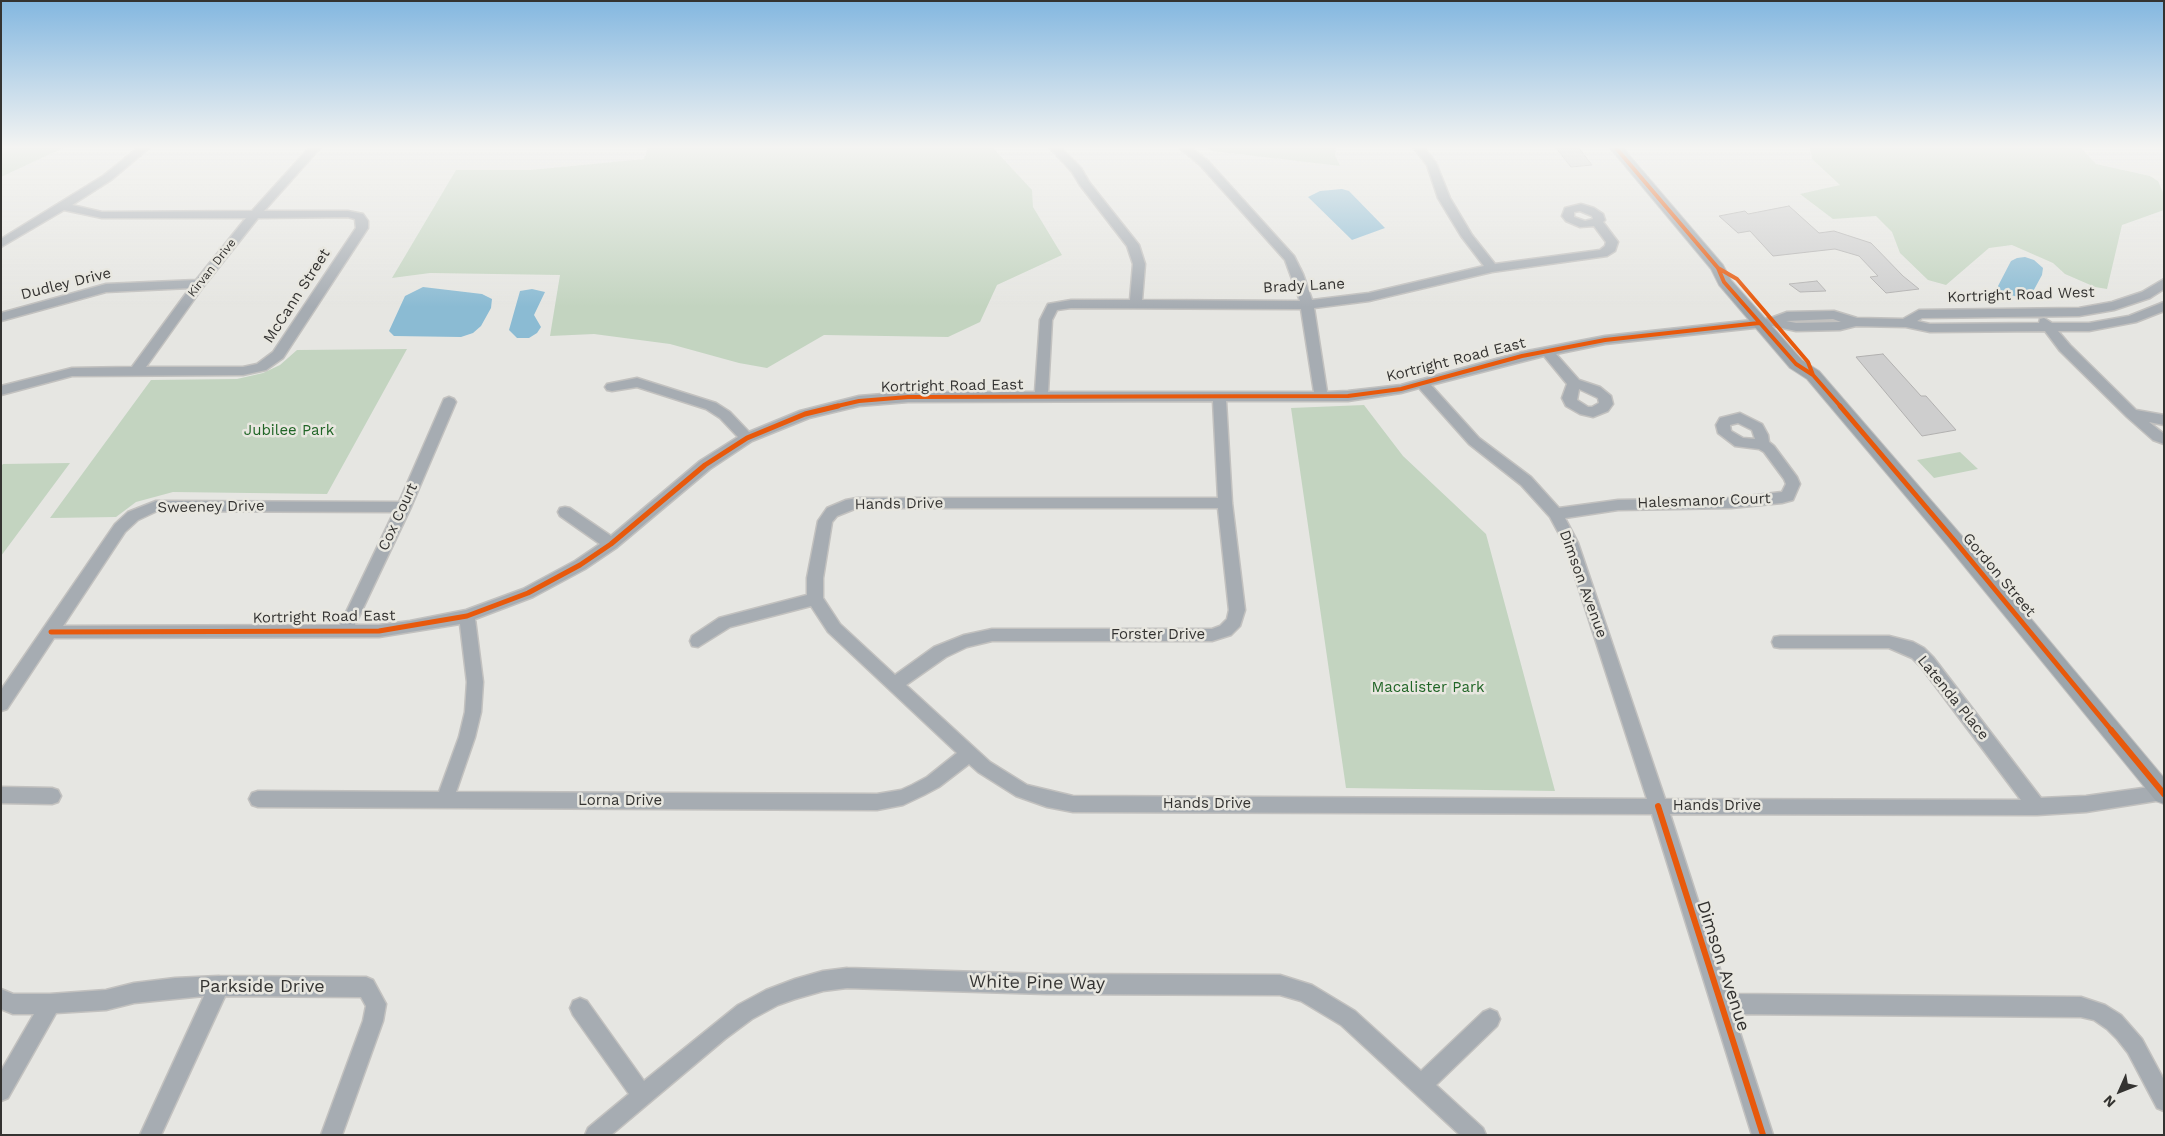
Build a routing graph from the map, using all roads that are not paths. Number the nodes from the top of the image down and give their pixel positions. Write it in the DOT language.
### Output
graph roads {
  1 [pos="70,201"];
  2 [pos="267,201"];
  3 [pos="1098,201"];
  4 [pos="1238,201"];
  5 [pos="1446,201"];
  6 [pos="1661,201"];
  7 [pos="62,206"];
  8 [pos="255,214"];
  9 [pos="1597,222"];
  10 [pos="1,244"];
  11 [pos="1492,268"];
  12 [pos="1718,268"];
  13 [pos="2164,283"];
  14 [pos="199,284"];
  15 [pos="2146,295"];
  16 [pos="1136,304"];
  17 [pos="2164,305"];
  18 [pos="1307,306"];
  19 [pos="2035,314"];
  20 [pos="1,318"];
  21 [pos="1766,322"];
  22 [pos="1906,323"];
  23 [pos="2048,327"];
  24 [pos="1547,351"];
  25 [pos="136,371"];
  26 [pos="1812,375"];
  27 [pos="1574,382"];
  28 [pos="1423,384"];
  29 [pos="612,387"];
  30 [pos="1,391"];
  31 [pos="1042,397"];
  32 [pos="1219,397"];
  33 [pos="1322,397"];
  34 [pos="449,402"];
  35 [pos="2132,414"];
  36 [pos="2164,420"];
  37 [pos="747,438"];
  38 [pos="2164,439"];
  39 [pos="1762,444"];
  40 [pos="1225,503"];
  41 [pos="404,507"];
  42 [pos="565,512"];
  43 [pos="1556,514"];
  44 [pos="611,544"];
  45 [pos="815,599"];
  46 [pos="468,616"];
  47 [pos="51,632"];
  48 [pos="344,632"];
  49 [pos="698,641"];
  50 [pos="1780,642"];
  51 [pos="895,684"];
  52 [pos="1,704"];
  53 [pos="969,754"];
  54 [pos="2163,793"];
  55 [pos="1,795"];
  56 [pos="52,796"];
  57 [pos="258,799"];
  58 [pos="445,800"];
  59 [pos="1658,806"];
  60 [pos="2037,807"];
  61 [pos="219,986"];
  62 [pos="1,999"];
  63 [pos="50,1004"];
  64 [pos="1721,1004"];
  65 [pos="580,1008"];
  66 [pos="1490,1019"];
  67 [pos="1422,1084"];
  68 [pos="1,1091"];
  69 [pos="642,1095"];
  70 [pos="2164,1101"];
  71 [pos="150,1135"];
  72 [pos="331,1135"];
  73 [pos="596,1135"];
  74 [pos="1476,1135"];
  75 [pos="1763,1135"];
  1 -- 7 [label="street"];
  2 -- 8 [label="street, Kirvan Drive"];
  3 -- 16 [label="street"];
  4 -- 18 [label="street"];
  5 -- 11 [label="street"];
  6 -- 12 [label="main road, Gordon Street"];
  7 -- 8 [label="street, McCann Street"];
  7 -- 10 [label="street"];
  8 -- 14 [label="street, Kirvan Drive"];
  8 -- 25 [label="street, McCann Street"];
  9 -- 11 [label="street, Brady Lane"];
  11 -- 18 [label="street, Brady Lane"];
  12 -- 21 [label="main road, Gordon Street"];
  13 -- 15 [label="street, Kortright Road West"];
  14 -- 20 [label="street, Dudley Drive"];
  14 -- 25 [label="street, Kirvan Drive"];
  15 -- 17 [label="street"];
  15 -- 19 [label="street, Kortright Road West"];
  16 -- 18 [label="street, Brady Lane"];
  16 -- 31 [label="street, Brady Lane"];
  17 -- 23 [label="street, Kortright Road West"];
  18 -- 33 [label="street"];
  19 -- 22 [label="street, Kortright Road West"];
  19 -- 23 [label="street"];
  21 -- 22 [label="street, Kortright Road West"];
  21 -- 24 [label="street, Kortright Road East"];
  21 -- 26 [label="main road, Gordon Street"];
  22 -- 23 [label="street, Kortright Road West"];
  23 -- 35 [label="street"];
  24 -- 27 [label="street"];
  24 -- 28 [label="street, Kortright Road East"];
  25 -- 30 [label="street, McCann Street"];
  26 -- 54 [label="main road, Gordon Street"];
  28 -- 33 [label="street, Kortright Road East"];
  28 -- 43 [label="street, Dimson Avenue"];
  29 -- 37 [label="street"];
  31 -- 32 [label="street, Kortright Road East"];
  31 -- 37 [label="street, Kortright Road East"];
  32 -- 33 [label="street, Kortright Road East"];
  32 -- 40 [label="street, Forster Drive"];
  34 -- 41 [label="street, Cox Court"];
  35 -- 36 [label="street"];
  35 -- 38 [label="street"];
  37 -- 44 [label="street, Kortright Road East"];
  39 -- 43 [label="street, Halesmanor Court"];
  40 -- 45 [label="street, Hands Drive"];
  40 -- 51 [label="street, Forster Drive"];
  41 -- 47 [label="street, Sweeney Drive"];
  41 -- 48 [label="street, Cox Court"];
  42 -- 44 [label="street"];
  43 -- 59 [label="street, Dimson Avenue"];
  44 -- 46 [label="street, Kortright Road East"];
  45 -- 49 [label="street"];
  45 -- 51 [label="street, Hands Drive"];
  46 -- 48 [label="street, Kortright Road East"];
  46 -- 58 [label="street"];
  47 -- 48 [label="street, Kortright Road East"];
  47 -- 52 [label="street, Sweeney Drive"];
  50 -- 60 [label="street, Latenda Place"];
  51 -- 53 [label="street, Hands Drive"];
  53 -- 58 [label="street, Lorna Drive"];
  53 -- 59 [label="street, Hands Drive"];
  54 -- 60 [label="street, Hands Drive"];
  55 -- 56 [label="street"];
  57 -- 58 [label="street, Lorna Drive"];
  59 -- 60 [label="street, Hands Drive"];
  59 -- 64 [label="street, Dimson Avenue"];
  61 -- 63 [label="street, Parkside Drive"];
  61 -- 71 [label="street"];
  61 -- 72 [label="street, Parkside Drive"];
  62 -- 63 [label="street, Parkside Drive"];
  63 -- 68 [label="street"];
  64 -- 70 [label="street, Dimson Avenue"];
  64 -- 75 [label="street, Dimson Avenue"];
  65 -- 69 [label="street"];
  66 -- 67 [label="street"];
  67 -- 69 [label="street, White Pine Way"];
  67 -- 74 [label="street, White Pine Way"];
  69 -- 73 [label="street, White Pine Way"];
}
